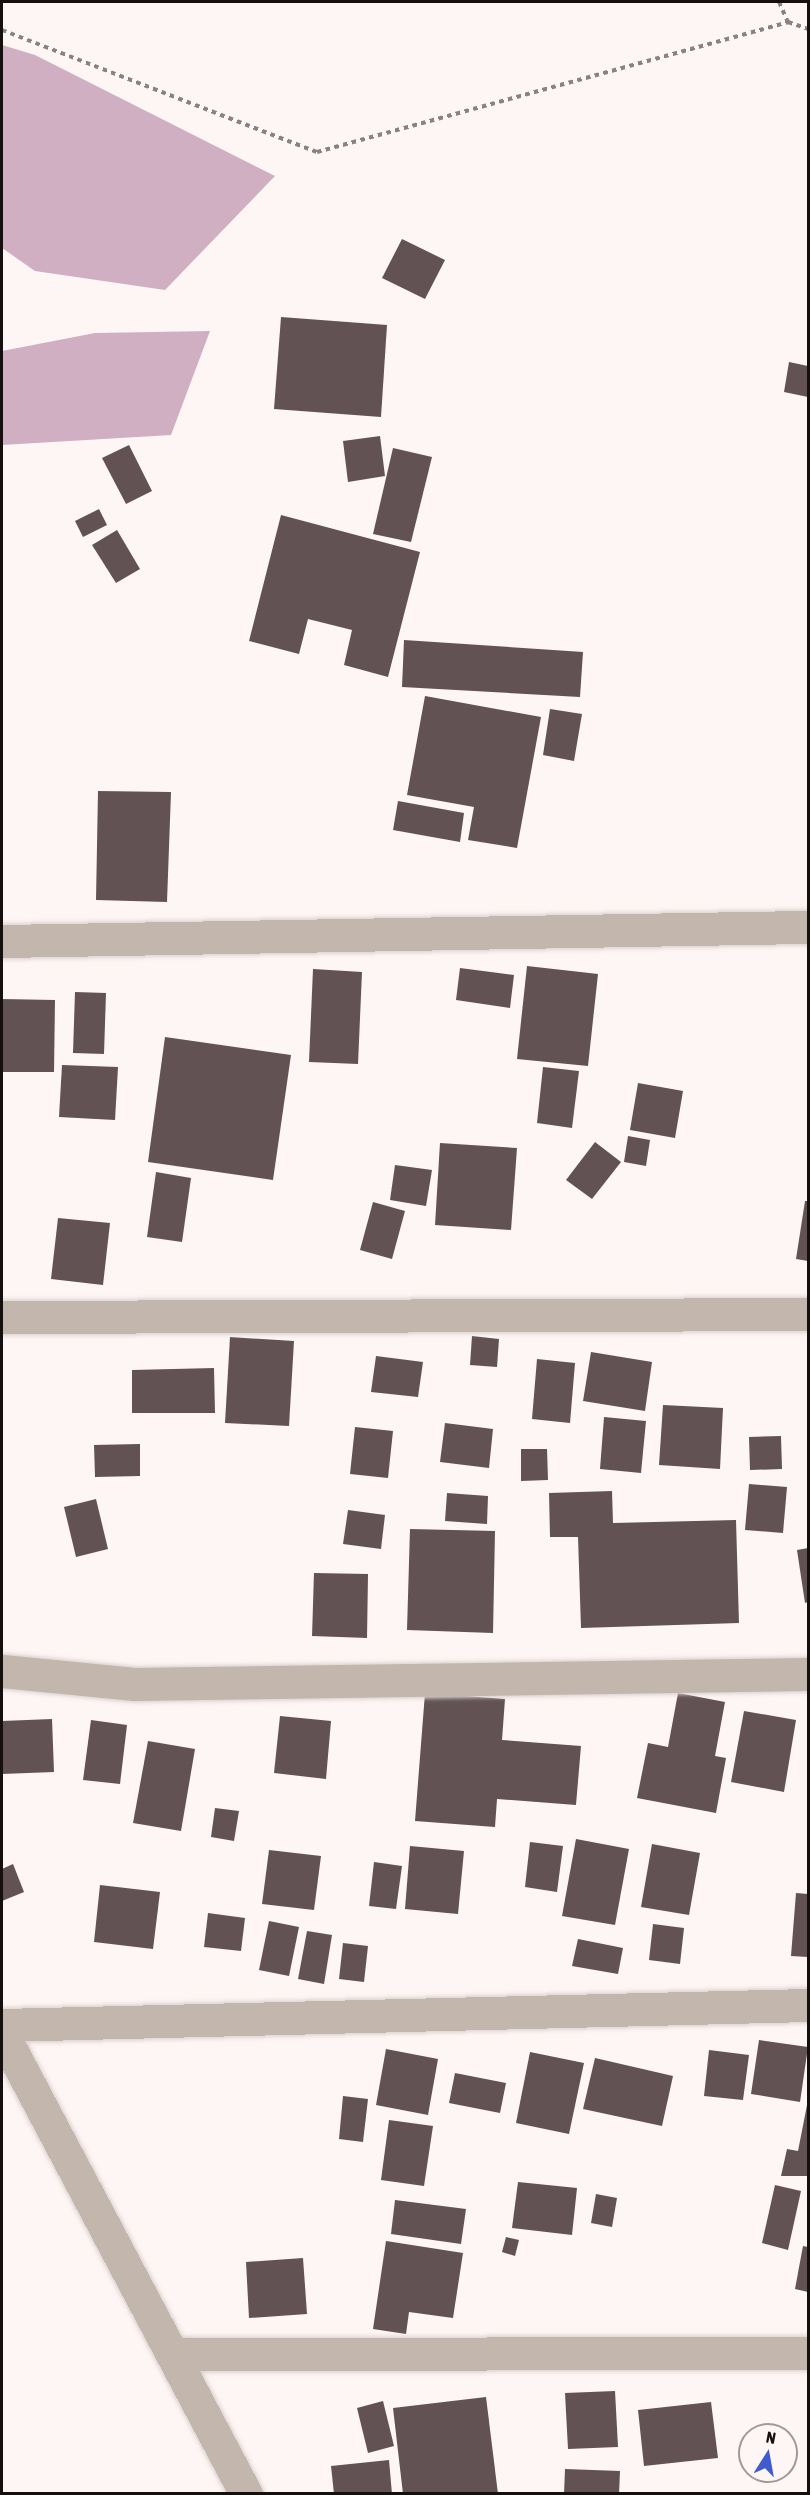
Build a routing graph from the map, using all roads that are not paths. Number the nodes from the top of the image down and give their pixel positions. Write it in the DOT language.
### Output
graph roads {
  1 [pos="808,927"];
  2 [pos="2,941"];
  3 [pos="808,1314"];
  4 [pos="2,1317"];
  5 [pos="2,1671"];
  6 [pos="808,1674"];
  7 [pos="808,2005"];
  8 [pos="2,2025"];
  9 [pos="2,2033"];
  10 [pos="808,2353"];
  11 [pos="172,2354"];
  12 [pos="246,2493"];
  1 -- 2 [label="street"];
  3 -- 4 [label="street"];
  5 -- 6 [label="street"];
  7 -- 8 [label="street"];
  9 -- 11 [label="street"];
  10 -- 11 [label="street"];
  11 -- 12 [label="street"];
}
